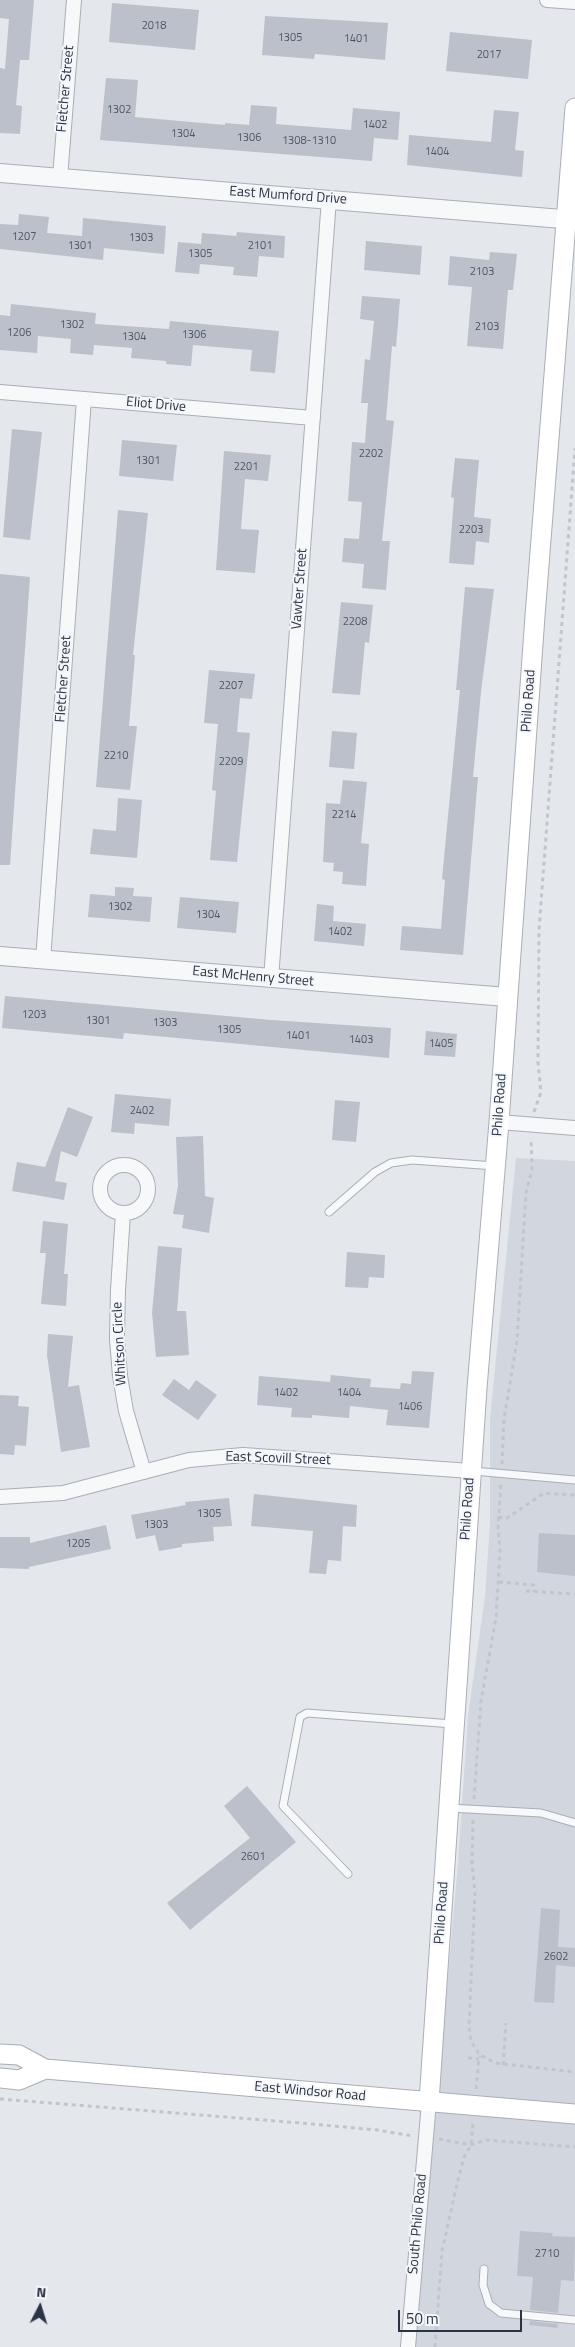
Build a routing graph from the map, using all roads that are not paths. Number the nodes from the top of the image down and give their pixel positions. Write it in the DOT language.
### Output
graph roads {
  1 [pos="74,0"];
  2 [pos="547,0"];
  3 [pos="575,2"];
  4 [pos="575,108"];
  5 [pos="0,173"];
  6 [pos="60,178"];
  7 [pos="329,199"];
  8 [pos="571,220"];
  9 [pos="0,392"];
  10 [pos="84,399"];
  11 [pos="313,418"];
  12 [pos="0,956"];
  13 [pos="43,960"];
  14 [pos="270,979"];
  15 [pos="507,997"];
  16 [pos="500,1122"];
  17 [pos="575,1128"];
  18 [pos="496,1166"];
  19 [pos="329,1212"];
  20 [pos="123,1213"];
  21 [pos="471,1471"];
  22 [pos="144,1472"];
  23 [pos="575,1480"];
  24 [pos="0,1497"];
  25 [pos="454,1724"];
  26 [pos="449,1808"];
  27 [pos="575,1822"];
  28 [pos="348,1874"];
  29 [pos="0,2054"];
  30 [pos="45,2069"];
  31 [pos="0,2078"];
  32 [pos="428,2102"];
  33 [pos="575,2114"];
  34 [pos="484,2269"];
  35 [pos="575,2320"];
  36 [pos="408,2347"];
  1 -- 6 [label="street, Fletcher Street"];
  2 -- 3 [label="street"];
  4 -- 8 [label="main road, Philo Road"];
  5 -- 6 [label="street, East Mumford Drive"];
  6 -- 7 [label="street, East Mumford Drive"];
  7 -- 8 [label="street, East Mumford Drive"];
  7 -- 11 [label="street, Vawter Street"];
  8 -- 15 [label="main road, Philo Road"];
  9 -- 10 [label="street, Eliot Drive"];
  10 -- 11 [label="street, Eliot Drive"];
  10 -- 13 [label="street, Fletcher Street"];
  11 -- 14 [label="street, Vawter Street"];
  12 -- 13 [label="street, East McHenry Street"];
  13 -- 14 [label="street, East McHenry Street"];
  14 -- 15 [label="street, East McHenry Street"];
  15 -- 16 [label="main road, Philo Road"];
  16 -- 17 [label="street"];
  16 -- 18 [label="main road, Philo Road"];
  18 -- 19 [label="lane"];
  18 -- 21 [label="main road, Philo Road"];
  20 -- 22 [label="street, Whitson Circle"];
  21 -- 22 [label="street, East Scovill Street"];
  21 -- 23 [label="lane"];
  21 -- 25 [label="main road, Philo Road"];
  22 -- 24 [label="street, East Scovill Street"];
  25 -- 26 [label="main road, Philo Road"];
  25 -- 28 [label="lane"];
  26 -- 27 [label="lane"];
  26 -- 32 [label="main road, Philo Road"];
  29 -- 30 [label="main road, East Windsor Road"];
  30 -- 31 [label="main road, East Windsor Road"];
  30 -- 32 [label="main road, East Windsor Road"];
  32 -- 33 [label="main road, East Windsor Road"];
  32 -- 36 [label="street, South Philo Road"];
  34 -- 35 [label="lane"];
}
